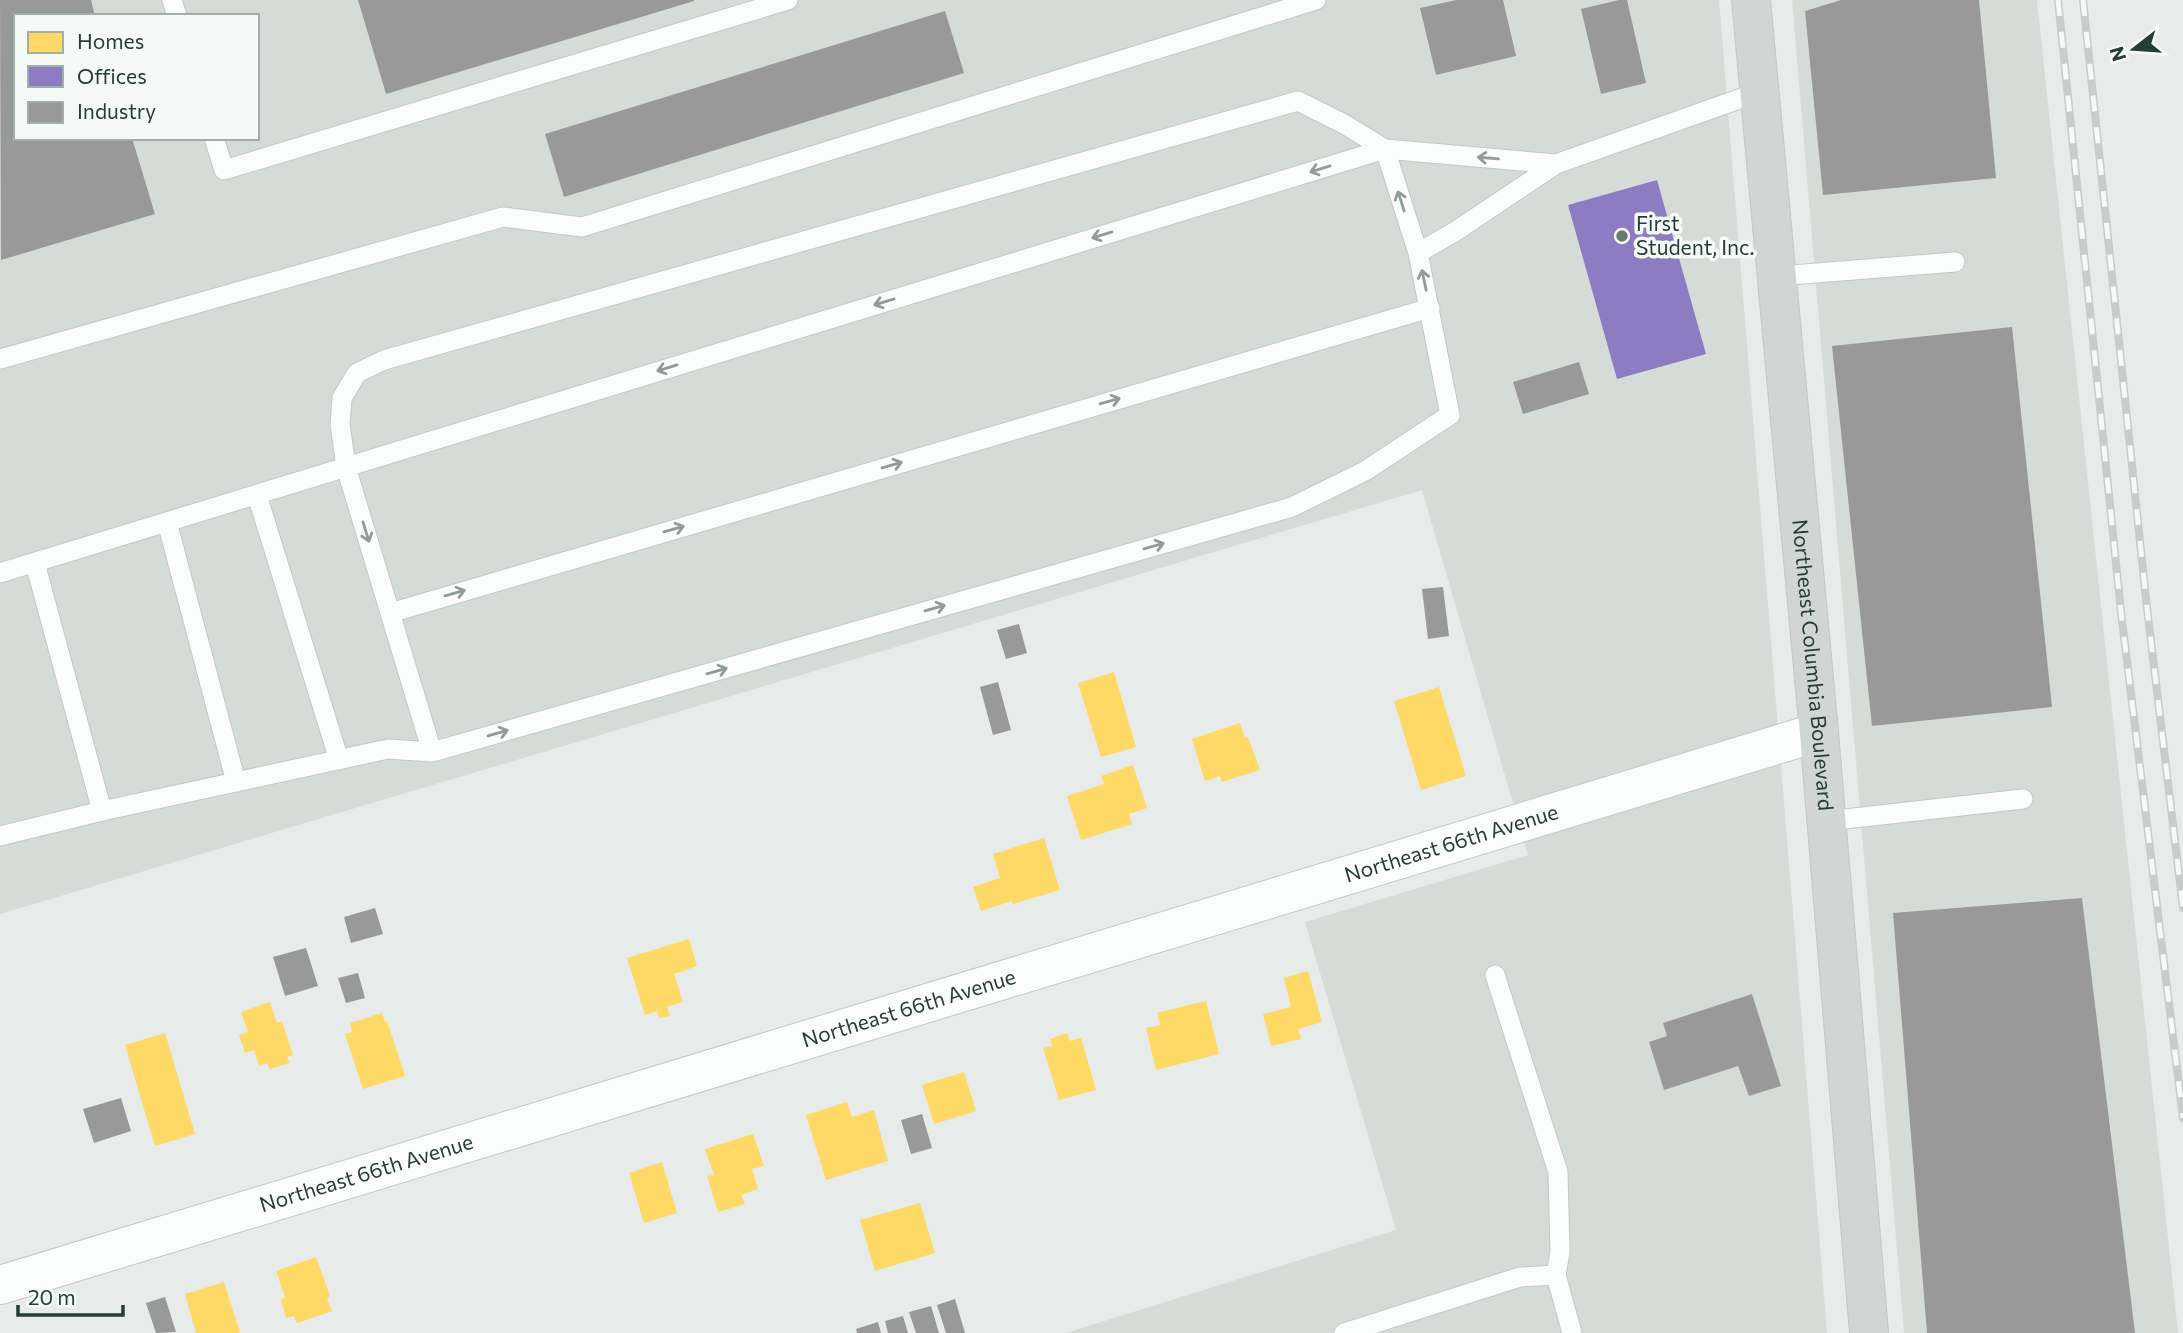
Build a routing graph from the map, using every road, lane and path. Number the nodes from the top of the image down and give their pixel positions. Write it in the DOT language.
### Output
graph roads {
  1 [pos="788,0"];
  2 [pos="1316,0"];
  3 [pos="1751,0"];
  4 [pos="1759,92"];
  5 [pos="215,140"];
  6 [pos="1385,149"];
  7 [pos="1556,164"];
  8 [pos="1418,253"];
  9 [pos="1955,262"];
  10 [pos="1777,276"];
  11 [pos="1430,307"];
  12 [pos="0,359"];
  13 [pos="346,467"];
  14 [pos="257,495"];
  15 [pos="167,523"];
  16 [pos="35,563"];
  17 [pos="0,573"];
  18 [pos="390,613"];
  19 [pos="1819,732"];
  20 [pos="432,752"];
  21 [pos="339,760"];
  22 [pos="236,782"];
  23 [pos="2023,799"];
  24 [pos="102,811"];
  25 [pos="1827,821"];
  26 [pos="0,836"];
  27 [pos="1495,975"];
  28 [pos="1556,1275"];
  29 [pos="0,1285"];
  30 [pos="1344,1333"];
  31 [pos="1572,1333"];
  32 [pos="1869,1333"];
  1 -- 5 [label="lane"];
  2 -- 12 [label="lane"];
  3 -- 4 [label="main road, Northeast Columbia Boulevard"];
  4 -- 7 [label="lane"];
  4 -- 10 [label="main road, Northeast Columbia Boulevard"];
  7 -- 6 [label="lane, one-way"];
  8 -- 6 [label="lane, one-way"];
  6 -- 13 [label="lane, one-way"];
  6 -- 13 [label="lane"];
  7 -- 8 [label="lane"];
  11 -- 8 [label="lane, one-way"];
  9 -- 10 [label="lane"];
  10 -- 19 [label="main road, Northeast Columbia Boulevard"];
  18 -- 11 [label="lane, one-way"];
  20 -- 11 [label="lane, one-way"];
  13 -- 14 [label="lane"];
  13 -- 18 [label="lane, one-way"];
  14 -- 15 [label="lane"];
  14 -- 21 [label="lane"];
  15 -- 16 [label="lane"];
  15 -- 22 [label="lane"];
  16 -- 17 [label="lane"];
  16 -- 24 [label="lane"];
  18 -- 20 [label="lane"];
  19 -- 25 [label="main road, Northeast Columbia Boulevard"];
  19 -- 29 [label="street, Northeast 66th Avenue"];
  20 -- 21 [label="lane"];
  21 -- 22 [label="lane"];
  22 -- 24 [label="lane"];
  23 -- 25 [label="lane"];
  24 -- 26 [label="lane"];
  25 -- 32 [label="main road, Northeast Columbia Boulevard"];
  27 -- 28 [label="lane"];
  28 -- 30 [label="lane"];
  28 -- 31 [label="lane"];
}
